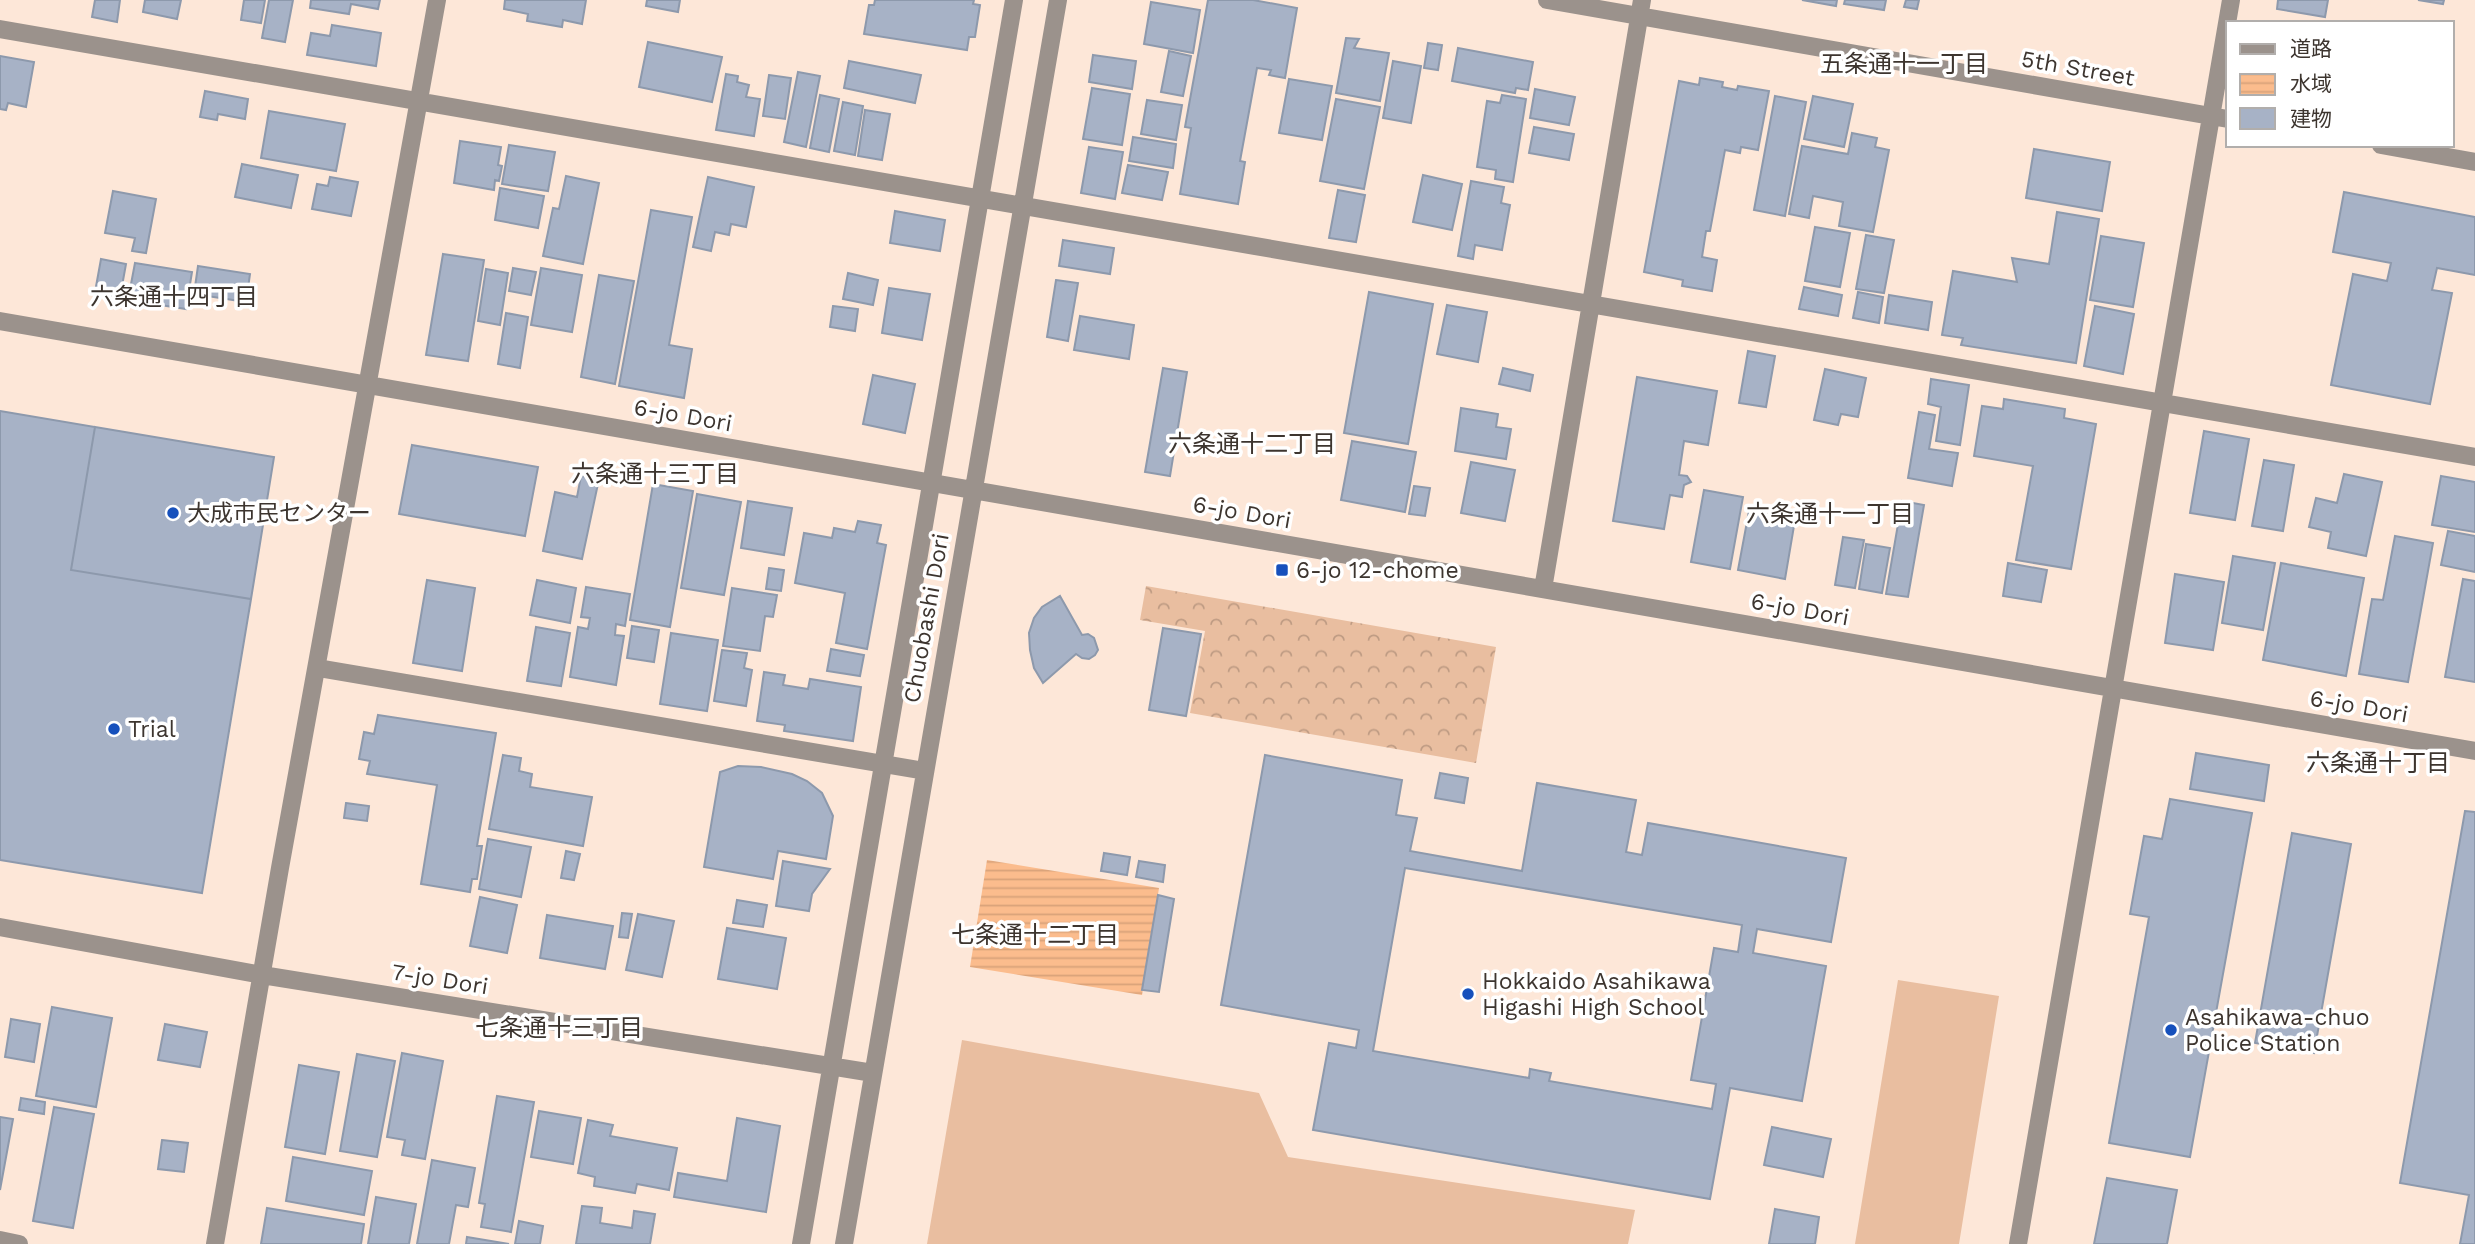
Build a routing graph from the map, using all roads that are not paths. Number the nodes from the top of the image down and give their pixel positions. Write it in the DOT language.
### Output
graph roads {
  1 [pos="437,0"];
  2 [pos="1014,0"];
  3 [pos="1058,0"];
  4 [pos="1547,0"];
  5 [pos="2231,0"];
  6 [pos="1641,8"];
  7 [pos="2227,21"];
  8 [pos="2226,28"];
  9 [pos="0,29"];
  10 [pos="420,102"];
  11 [pos="2210,116"];
  12 [pos="2226,119"];
  13 [pos="2392,147"];
  14 [pos="2475,162"];
  15 [pos="980,198"];
  16 [pos="1022,206"];
  17 [pos="1591,305"];
  18 [pos="0,321"];
  19 [pos="368,384"];
  20 [pos="2162,404"];
  21 [pos="2475,457"];
  22 [pos="931,482"];
  23 [pos="972,490"];
  24 [pos="1544,589"];
  25 [pos="318,668"];
  26 [pos="2115,688"];
  27 [pos="2475,751"];
  28 [pos="883,764"];
  29 [pos="925,771"];
  30 [pos="0,927"];
  31 [pos="262,975"];
  32 [pos="831,1066"];
  33 [pos="873,1073"];
  34 [pos="0,1240"];
  35 [pos="19,1244"];
  36 [pos="215,1244"];
  37 [pos="802,1244"];
  38 [pos="844,1244"];
  39 [pos="2018,1244"];
  1 -- 10 [label="street"];
  2 -- 15 [label="street, Chuobashi Dori"];
  3 -- 16 [label="street, Chuobashi Dori"];
  4 -- 6 [label="street, 5th Street"];
  5 -- 7 [label="street"];
  6 -- 11 [label="street, 5th Street"];
  6 -- 17 [label="street"];
  8 -- 11 [label="street"];
  9 -- 10 [label="street"];
  10 -- 15 [label="street"];
  10 -- 19 [label="street"];
  11 -- 12 [label="street, 5th Street"];
  11 -- 20 [label="street"];
  13 -- 14 [label="street"];
  15 -- 16 [label="street"];
  15 -- 22 [label="street, Chuobashi Dori"];
  16 -- 17 [label="street"];
  16 -- 23 [label="street, Chuobashi Dori"];
  17 -- 20 [label="street"];
  17 -- 24 [label="street"];
  18 -- 19 [label="street, 6-jo Dori"];
  19 -- 22 [label="street, 6-jo Dori"];
  19 -- 25 [label="street"];
  20 -- 21 [label="street"];
  20 -- 26 [label="street"];
  22 -- 23 [label="street, 6-jo Dori"];
  22 -- 28 [label="street, Chuobashi Dori"];
  23 -- 24 [label="street, 6-jo Dori"];
  23 -- 29 [label="street, Chuobashi Dori"];
  24 -- 26 [label="street, 6-jo Dori"];
  25 -- 28 [label="street"];
  25 -- 31 [label="street"];
  26 -- 27 [label="street, 6-jo Dori"];
  26 -- 39 [label="street"];
  28 -- 29 [label="street"];
  28 -- 32 [label="street, Chuobashi Dori"];
  29 -- 33 [label="street, Chuobashi Dori"];
  30 -- 31 [label="street, 7-jo Dori"];
  31 -- 32 [label="street, 7-jo Dori"];
  31 -- 36 [label="street"];
  32 -- 33 [label="street, 7-jo Dori"];
  32 -- 37 [label="street, Chuobashi Dori"];
  33 -- 38 [label="street, Chuobashi Dori"];
  34 -- 35 [label="street"];
}
